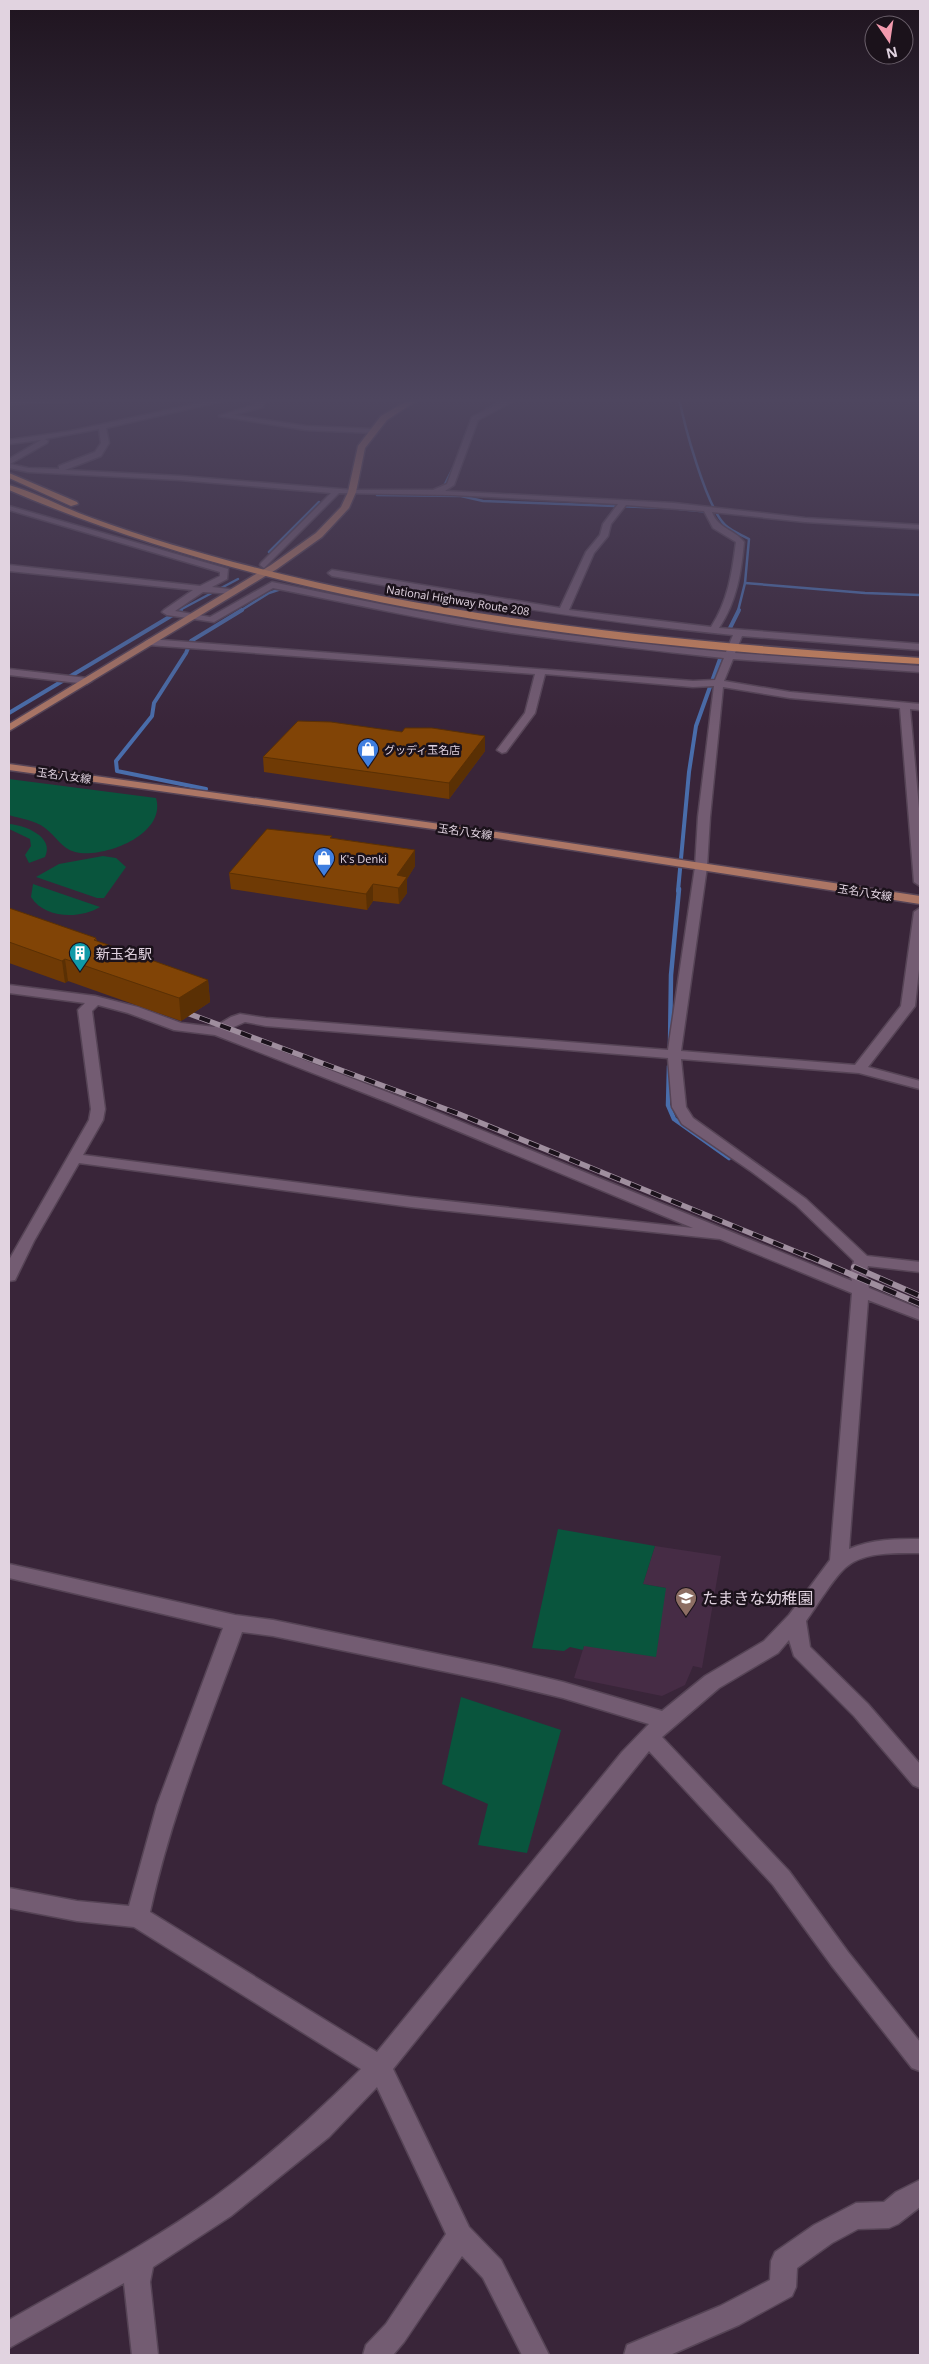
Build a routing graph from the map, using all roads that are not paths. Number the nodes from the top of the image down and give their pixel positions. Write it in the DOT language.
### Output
graph roads {
  1 [pos="42,507"];
  2 [pos="59,507"];
  3 [pos="76,507"];
  4 [pos="322,507"];
  5 [pos="344,507"];
  6 [pos="621,507"];
  7 [pos="697,507"];
  8 [pos="9,508"];
  9 [pos="709,508"];
  10 [pos="920,527"];
  11 [pos="118,531"];
  12 [pos="9,568"];
  13 [pos="267,569"];
  14 [pos="332,573"];
  15 [pos="201,589"];
  16 [pos="233,592"];
  17 [pos="563,612"];
  18 [pos="193,617"];
  19 [pos="713,631"];
  20 [pos="149,642"];
  21 [pos="734,644"];
  22 [pos="920,646"];
  23 [pos="920,653"];
  24 [pos="920,661"];
  25 [pos="920,668"];
  26 [pos="541,671"];
  27 [pos="9,672"];
  28 [pos="87,681"];
  29 [pos="719,683"];
  30 [pos="905,706"];
  31 [pos="920,707"];
  32 [pos="9,728"];
  33 [pos="502,750"];
  34 [pos="9,767"];
  35 [pos="701,867"];
  36 [pos="920,882"];
  37 [pos="920,900"];
  38 [pos="920,912"];
  39 [pos="9,989"];
  40 [pos="95,1000"];
  41 [pos="217,1031"];
  42 [pos="674,1053"];
  43 [pos="859,1069"];
  44 [pos="920,1085"];
  45 [pos="76,1158"];
  46 [pos="725,1234"];
  47 [pos="862,1260"];
  48 [pos="920,1267"];
  49 [pos="9,1276"];
  50 [pos="861,1290"];
  51 [pos="920,1315"];
  52 [pos="920,1546"];
  53 [pos="839,1562"];
  54 [pos="9,1571"];
  55 [pos="796,1620"];
  56 [pos="235,1623"];
  57 [pos="665,1720"];
  58 [pos="649,1737"];
  59 [pos="920,1779"];
  60 [pos="9,1898"];
  61 [pos="138,1917"];
  62 [pos="920,2060"];
  63 [pos="380,2067"];
  64 [pos="920,2193"];
  65 [pos="460,2236"];
  66 [pos="141,2259"];
  67 [pos="9,2335"];
  68 [pos="145,2355"];
  69 [pos="376,2355"];
  70 [pos="536,2355"];
  71 [pos="637,2355"];
  1 -- 11 [label="highway"];
  2 -- 11 [label="highway, National Highway Route 208"];
  3 -- 13 [label="highway, National Highway Route 208"];
  4 -- 13 [label="street"];
  5 -- 13 [label="main road"];
  6 -- 17 [label="street"];
  7 -- 9 [label="street"];
  8 -- 15 [label="street"];
  9 -- 10 [label="street"];
  9 -- 19 [label="street"];
  11 -- 13 [label="highway, National Highway Route 208"];
  12 -- 15 [label="street"];
  13 -- 16 [label="main road"];
  13 -- 21 [label="highway, National Highway Route 208"];
  14 -- 17 [label="street"];
  15 -- 16 [label="street"];
  15 -- 18 [label="street"];
  16 -- 18 [label="main road"];
  17 -- 19 [label="street"];
  18 -- 20 [label="main road"];
  18 -- 21 [label="street"];
  19 -- 21 [label="street"];
  20 -- 26 [label="street"];
  20 -- 28 [label="main road"];
  21 -- 22 [label="street"];
  21 -- 23 [label="highway, National Highway Route 208"];
  21 -- 24 [label="highway, National Highway Route 208"];
  21 -- 25 [label="street"];
  21 -- 29 [label="street"];
  26 -- 29 [label="street"];
  26 -- 33 [label="street"];
  27 -- 28 [label="street"];
  28 -- 32 [label="main road"];
  29 -- 30 [label="street"];
  29 -- 35 [label="street"];
  30 -- 31 [label="street"];
  30 -- 36 [label="street"];
  34 -- 35 [label="main road, 玉名八女線"];
  35 -- 37 [label="main road, 玉名八女線"];
  35 -- 42 [label="street"];
  38 -- 43 [label="street"];
  39 -- 40 [label="street"];
  40 -- 41 [label="street"];
  40 -- 45 [label="street"];
  41 -- 42 [label="street"];
  41 -- 46 [label="street"];
  42 -- 43 [label="street"];
  42 -- 47 [label="street"];
  43 -- 44 [label="street"];
  45 -- 46 [label="street"];
  45 -- 49 [label="street"];
  46 -- 50 [label="street"];
  47 -- 48 [label="street"];
  47 -- 50 [label="street"];
  50 -- 51 [label="street"];
  50 -- 53 [label="street"];
  52 -- 53 [label="street"];
  53 -- 55 [label="street"];
  54 -- 56 [label="street"];
  55 -- 57 [label="street"];
  55 -- 59 [label="street"];
  56 -- 57 [label="street"];
  56 -- 61 [label="street"];
  57 -- 58 [label="street"];
  58 -- 62 [label="street"];
  58 -- 63 [label="street"];
  60 -- 61 [label="street"];
  61 -- 63 [label="street"];
  63 -- 65 [label="street"];
  63 -- 66 [label="street"];
  64 -- 71 [label="street"];
  65 -- 69 [label="street"];
  65 -- 70 [label="street"];
  66 -- 67 [label="street"];
  66 -- 68 [label="street"];
}
